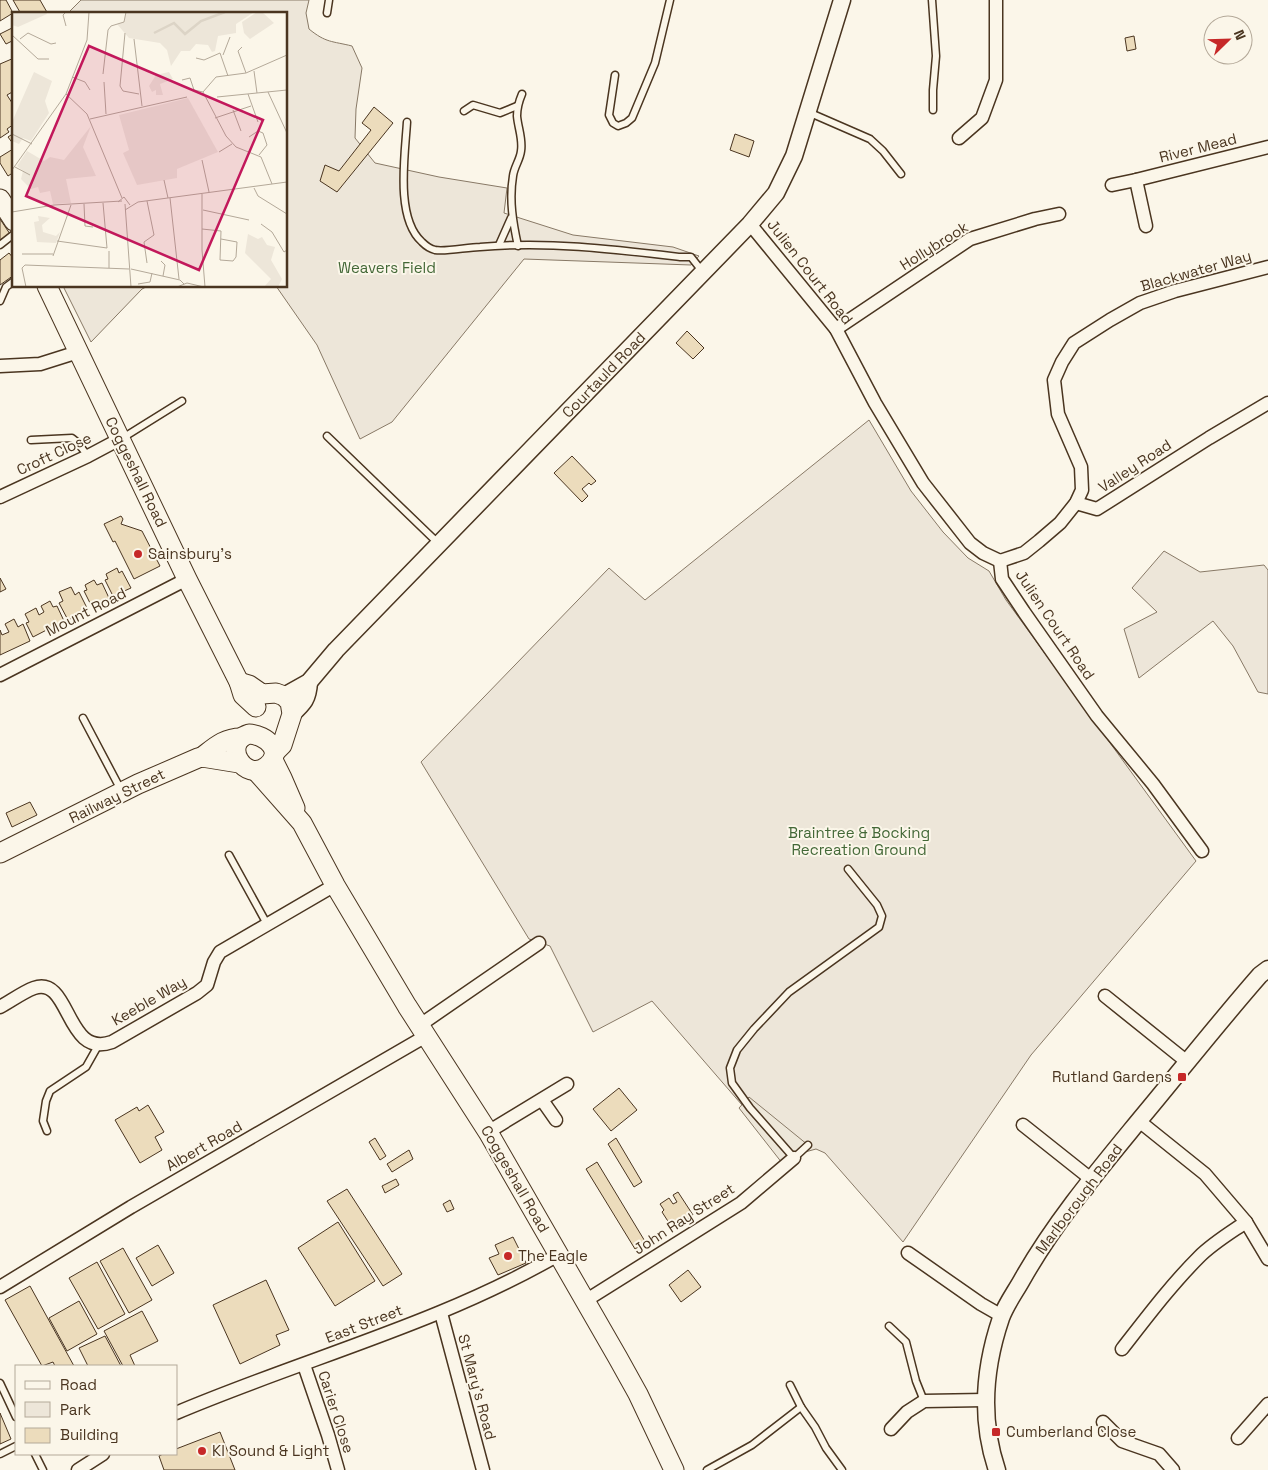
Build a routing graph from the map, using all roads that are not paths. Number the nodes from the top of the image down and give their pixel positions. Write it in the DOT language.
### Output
graph roads {
  1 [pos="329,0"];
  2 [pos="670,0"];
  3 [pos="842,0"];
  4 [pos="932,0"];
  5 [pos="996,0"];
  6 [pos="327,13"];
  7 [pos="615,75"];
  8 [pos="522,94"];
  9 [pos="517,106"];
  10 [pos="933,110"];
  11 [pos="464,111"];
  12 [pos="808,112"];
  13 [pos="407,122"];
  14 [pos="959,138"];
  15 [pos="1268,147"];
  16 [pos="901,174"];
  17 [pos="1136,180"];
  18 [pos="1112,185"];
  19 [pos="0,199"];
  20 [pos="1059,214"];
  21 [pos="512,216"];
  22 [pos="12,218"];
  23 [pos="750,224"];
  24 [pos="1146,226"];
  25 [pos="12,236"];
  26 [pos="0,245"];
  27 [pos="499,245"];
  28 [pos="518,246"];
  29 [pos="1268,267"];
  30 [pos="703,272"];
  31 [pos="12,282"];
  32 [pos="49,288"];
  33 [pos="0,301"];
  34 [pos="836,329"];
  35 [pos="78,352"];
  36 [pos="0,366"];
  37 [pos="182,401"];
  38 [pos="1268,404"];
  39 [pos="328,436"];
  40 [pos="120,439"];
  41 [pos="31,440"];
  42 [pos="88,456"];
  43 [pos="0,497"];
  44 [pos="1076,503"];
  45 [pos="440,545"];
  46 [pos="1000,561"];
  47 [pos="187,579"];
  48 [pos="0,675"];
  49 [pos="309,682"];
  50 [pos="266,702"];
  51 [pos="83,718"];
  52 [pos="290,719"];
  53 [pos="242,737"];
  54 [pos="274,756"];
  55 [pos="202,757"];
  56 [pos="239,762"];
  57 [pos="256,771"];
  58 [pos="122,792"];
  59 [pos="302,823"];
  60 [pos="1202,852"];
  61 [pos="0,854"];
  62 [pos="229,855"];
  63 [pos="848,869"];
  64 [pos="335,885"];
  65 [pos="268,924"];
  66 [pos="539,943"];
  67 [pos="1268,969"];
  68 [pos="1105,996"];
  69 [pos="0,1007"];
  70 [pos="423,1030"];
  71 [pos="99,1044"];
  72 [pos="1186,1061"];
  73 [pos="567,1084"];
  74 [pos="542,1100"];
  75 [pos="556,1120"];
  76 [pos="1139,1121"];
  77 [pos="1023,1125"];
  78 [pos="47,1131"];
  79 [pos="488,1132"];
  80 [pos="808,1145"];
  81 [pos="794,1158"];
  82 [pos="1091,1179"];
  83 [pos="1246,1222"];
  84 [pos="908,1253"];
  85 [pos="558,1255"];
  86 [pos="1268,1259"];
  87 [pos="0,1287"];
  88 [pos="585,1301"];
  89 [pos="441,1313"];
  90 [pos="1002,1316"];
  91 [pos="889,1326"];
  92 [pos="1122,1349"];
  93 [pos="304,1365"];
  94 [pos="0,1383"];
  95 [pos="790,1385"];
  96 [pos="985,1400"];
  97 [pos="924,1401"];
  98 [pos="1268,1404"];
  99 [pos="801,1408"];
  100 [pos="178,1412"];
  101 [pos="15,1415"];
  102 [pos="1103,1422"];
  103 [pos="891,1429"];
  104 [pos="1238,1438"];
  105 [pos="15,1446"];
  106 [pos="0,1454"];
  107 [pos="36,1455"];
  108 [pos="102,1455"];
  109 [pos="43,1470"];
  110 [pos="78,1470"];
  111 [pos="338,1470"];
  112 [pos="483,1470"];
  113 [pos="674,1470"];
  114 [pos="707,1470"];
  115 [pos="842,1470"];
  116 [pos="997,1470"];
  117 [pos="1173,1470"];
  1 -- 6 [label="lane"];
  2 -- 7 [label="lane"];
  3 -- 12 [label="street, Courtauld Road"];
  4 -- 10 [label="lane"];
  5 -- 14 [label="street"];
  8 -- 9 [label="lane"];
  9 -- 11 [label="lane"];
  9 -- 21 [label="lane"];
  12 -- 16 [label="lane"];
  12 -- 23 [label="street, Courtauld Road"];
  13 -- 27 [label="lane"];
  15 -- 17 [label="street, River Mead"];
  17 -- 18 [label="street, River Mead"];
  17 -- 24 [label="street"];
  19 -- 22 [label="main road"];
  20 -- 34 [label="street, Hollybrook"];
  21 -- 27 [label="lane"];
  21 -- 28 [label="lane"];
  23 -- 30 [label="street, Courtauld Road"];
  23 -- 34 [label="street, Julien Court Road"];
  25 -- 26 [label="lane"];
  27 -- 28 [label="lane"];
  28 -- 30 [label="lane"];
  29 -- 44 [label="street, Blackwater Way"];
  30 -- 45 [label="street, Courtauld Road"];
  31 -- 33 [label="lane"];
  32 -- 35 [label="main road, Coggeshall Road"];
  34 -- 46 [label="street, Julien Court Road"];
  35 -- 36 [label="street"];
  35 -- 40 [label="main road, Coggeshall Road"];
  37 -- 40 [label="lane"];
  38 -- 44 [label="street, Valley Road"];
  39 -- 45 [label="lane"];
  40 -- 42 [label="street, Croft Close"];
  40 -- 47 [label="main road, Coggeshall Road"];
  41 -- 42 [label="lane"];
  42 -- 43 [label="street, Croft Close"];
  44 -- 46 [label="street"];
  45 -- 49 [label="street, Courtauld Road"];
  46 -- 60 [label="street, Julien Court Road"];
  47 -- 48 [label="street, Mount Road"];
  47 -- 50 [label="main road, Coggeshall Road"];
  49 -- 50 [label="street, Courtauld Road"];
  49 -- 52 [label="street"];
  50 -- 52 [label="main road"];
  50 -- 52 [label="main road"];
  50 -- 53 [label="main road"];
  51 -- 58 [label="lane"];
  52 -- 54 [label="main road"];
  53 -- 54 [label="main road"];
  53 -- 55 [label="main road, Railway Street"];
  53 -- 56 [label="main road"];
  54 -- 57 [label="main road"];
  54 -- 59 [label="main road"];
  55 -- 56 [label="main road"];
  55 -- 58 [label="main road, Railway Street"];
  56 -- 57 [label="main road, Coggeshall Road"];
  57 -- 59 [label="main road, Coggeshall Road"];
  58 -- 61 [label="main road, Railway Street"];
  59 -- 64 [label="main road, Coggeshall Road"];
  62 -- 65 [label="lane"];
  63 -- 81 [label="lane"];
  64 -- 65 [label="street, Keeble Way"];
  64 -- 70 [label="main road, Coggeshall Road"];
  65 -- 71 [label="street, Keeble Way"];
  66 -- 70 [label="street"];
  67 -- 72 [label="street, Marlborough Road"];
  68 -- 72 [label="street"];
  69 -- 71 [label="street"];
  70 -- 79 [label="main road, Coggeshall Road"];
  70 -- 87 [label="street, Albert Road"];
  71 -- 78 [label="lane"];
  72 -- 76 [label="street, Marlborough Road"];
  73 -- 74 [label="street"];
  74 -- 75 [label="street"];
  74 -- 79 [label="street"];
  76 -- 82 [label="street, Marlborough Road"];
  76 -- 83 [label="street"];
  77 -- 82 [label="street"];
  79 -- 85 [label="main road, Coggeshall Road"];
  80 -- 81 [label="lane"];
  81 -- 88 [label="street, John Ray Street"];
  82 -- 90 [label="street, Marlborough Road"];
  83 -- 86 [label="street"];
  83 -- 92 [label="street"];
  84 -- 90 [label="street"];
  85 -- 88 [label="main road, Coggeshall Road"];
  85 -- 89 [label="street, East Street"];
  88 -- 113 [label="main road, Coggeshall Road"];
  89 -- 93 [label="street, East Street"];
  89 -- 112 [label="street, St Mary's Road"];
  90 -- 96 [label="street, Marlborough Road"];
  91 -- 97 [label="lane"];
  93 -- 100 [label="street, East Street"];
  93 -- 111 [label="street, Carier Close"];
  94 -- 101 [label="lane"];
  95 -- 99 [label="lane"];
  96 -- 97 [label="street"];
  96 -- 116 [label="street, Marlborough Road"];
  97 -- 103 [label="street"];
  98 -- 104 [label="street"];
  99 -- 114 [label="lane"];
  99 -- 115 [label="lane"];
  102 -- 117 [label="street"];
  105 -- 106 [label="lane"];
  107 -- 109 [label="lane"];
  108 -- 110 [label="street"];
}
